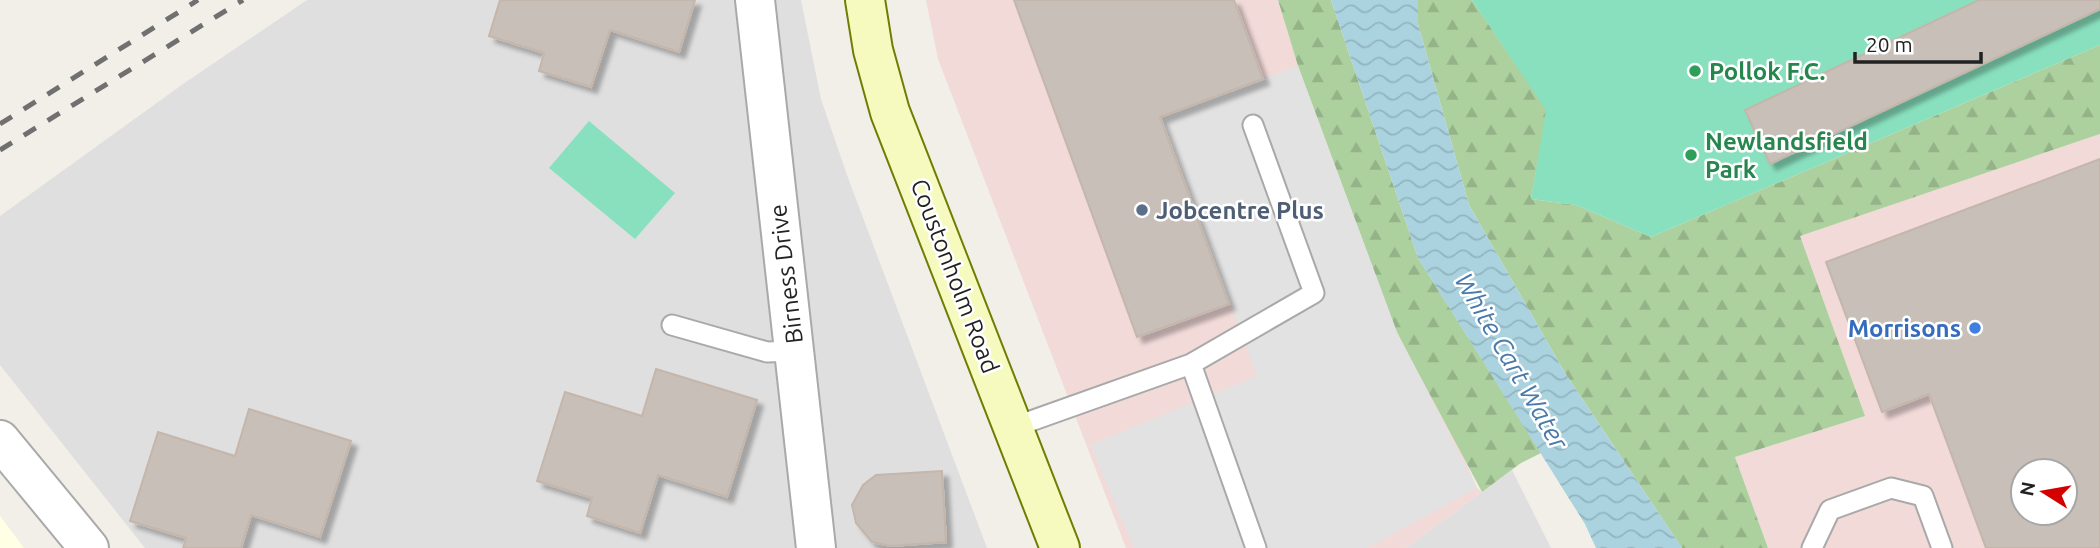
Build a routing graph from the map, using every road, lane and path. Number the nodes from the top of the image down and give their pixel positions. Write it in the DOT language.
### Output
graph roads {
  1 [pos="755,0"];
  2 [pos="865,0"];
  3 [pos="1253,125"];
  4 [pos="673,325"];
  5 [pos="796,351"];
  6 [pos="1191,364"];
  7 [pos="1014,427"];
  8 [pos="0,440"];
  9 [pos="89,548"];
  10 [pos="816,548"];
  11 [pos="1060,548"];
  12 [pos="1256,548"];
  13 [pos="1812,548"];
  14 [pos="1942,548"];
  1 -- 5 [label="street, Birness Drive"];
  2 -- 7 [label="street, Coustonholm Road"];
  3 -- 6 [label="lane"];
  4 -- 5 [label="lane"];
  5 -- 10 [label="street, Birness Drive"];
  6 -- 7 [label="lane"];
  6 -- 12 [label="lane"];
  7 -- 11 [label="street, Coustonholm Road"];
  8 -- 9 [label="street"];
  13 -- 14 [label="lane"];
}
